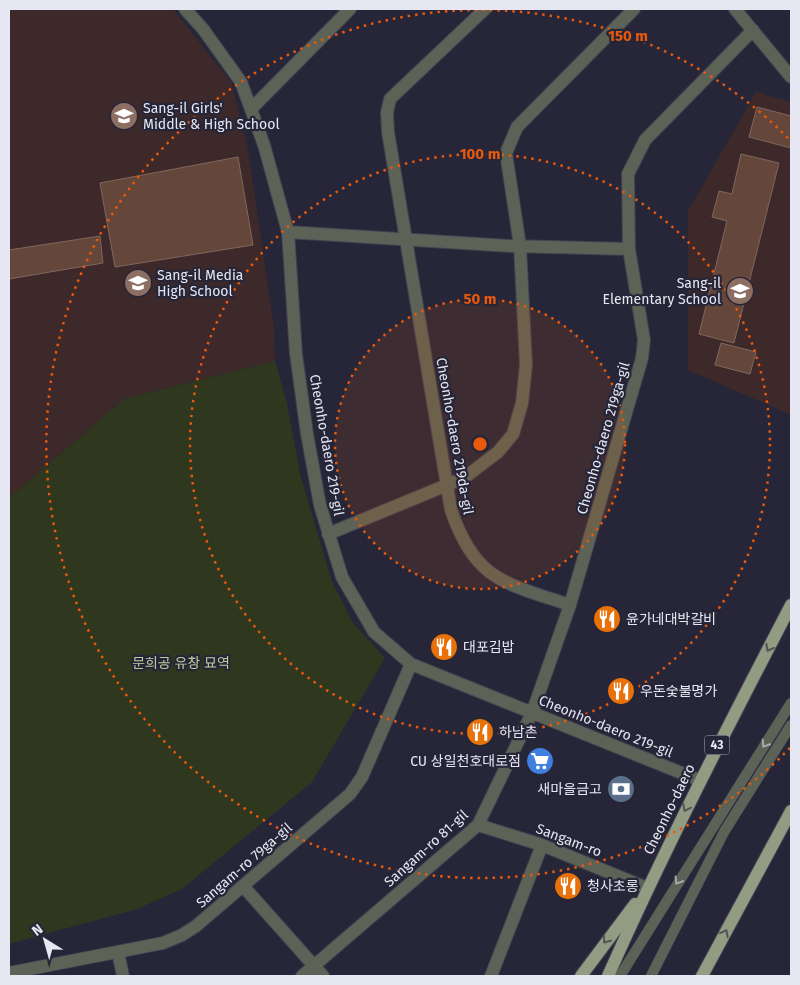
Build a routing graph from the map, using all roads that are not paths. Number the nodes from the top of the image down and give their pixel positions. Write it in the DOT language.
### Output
graph roads {
  1 [pos="187,9"];
  2 [pos="350,9"];
  3 [pos="485,9"];
  4 [pos="634,9"];
  5 [pos="735,9"];
  6 [pos="753,30"];
  7 [pos="791,77"];
  8 [pos="251,109"];
  9 [pos="288,232"];
  10 [pos="406,238"];
  11 [pos="520,246"];
  12 [pos="629,249"];
  13 [pos="447,486"];
  14 [pos="328,534"];
  15 [pos="570,605"];
  16 [pos="791,605"];
  17 [pos="411,664"];
  18 [pos="791,703"];
  19 [pos="532,713"];
  20 [pos="791,725"];
  21 [pos="699,780"];
  22 [pos="791,811"];
  23 [pos="478,825"];
  24 [pos="542,845"];
  25 [pos="242,886"];
  26 [pos="647,888"];
  27 [pos="118,952"];
  28 [pos="314,966"];
  29 [pos="9,973"];
  30 [pos="123,976"];
  31 [pos="302,976"];
  32 [pos="323,976"];
  33 [pos="491,976"];
  34 [pos="581,976"];
  35 [pos="608,976"];
  36 [pos="620,976"];
  37 [pos="651,976"];
  38 [pos="702,976"];
  1 -- 8 [label="street, Cheonho-daero 219-gil"];
  2 -- 8 [label="street"];
  3 -- 10 [label="street, Cheonho-daero 219da-gil"];
  4 -- 11 [label="street"];
  5 -- 6 [label="street"];
  6 -- 7 [label="street"];
  6 -- 12 [label="street, Cheonho-daero 219ga-gil"];
  8 -- 9 [label="street, Cheonho-daero 219-gil"];
  9 -- 10 [label="street"];
  9 -- 14 [label="street, Cheonho-daero 219-gil"];
  10 -- 11 [label="street"];
  10 -- 13 [label="street, Cheonho-daero 219da-gil"];
  11 -- 12 [label="street"];
  11 -- 13 [label="street"];
  12 -- 15 [label="street, Cheonho-daero 219ga-gil"];
  13 -- 14 [label="street"];
  13 -- 15 [label="street, Cheonho-daero 219da-gil"];
  14 -- 17 [label="street, Cheonho-daero 219-gil"];
  15 -- 19 [label="street, Cheonho-daero 219ga-gil"];
  16 -- 21 [label="main road, Cheonho-daero / 43, one-way"];
  17 -- 19 [label="street, Cheonho-daero 219-gil"];
  17 -- 25 [label="street, Sangam-ro 79ga-gil"];
  18 -- 36 [label="lane, one-way"];
  19 -- 21 [label="street, Cheonho-daero 219-gil"];
  19 -- 23 [label="street, Sangam-ro 81-gil"];
  20 -- 37 [label="lane"];
  21 -- 26 [label="main road, Cheonho-daero / 43, one-way"];
  38 -- 22 [label="main road, one-way"];
  23 -- 24 [label="street, Sangam-ro"];
  23 -- 28 [label="street, Sangam-ro 81-gil"];
  24 -- 26 [label="street, Sangam-ro"];
  24 -- 33 [label="street"];
  25 -- 27 [label="street, Sangam-ro 79ga-gil"];
  25 -- 28 [label="street"];
  26 -- 34 [label="main road, one-way"];
  26 -- 35 [label="main road, Cheonho-daero / 43"];
  27 -- 29 [label="street, Sangam-ro 79ga-gil"];
  27 -- 30 [label="street"];
  28 -- 31 [label="street, Sangam-ro 81-gil"];
  28 -- 32 [label="street"];
}
